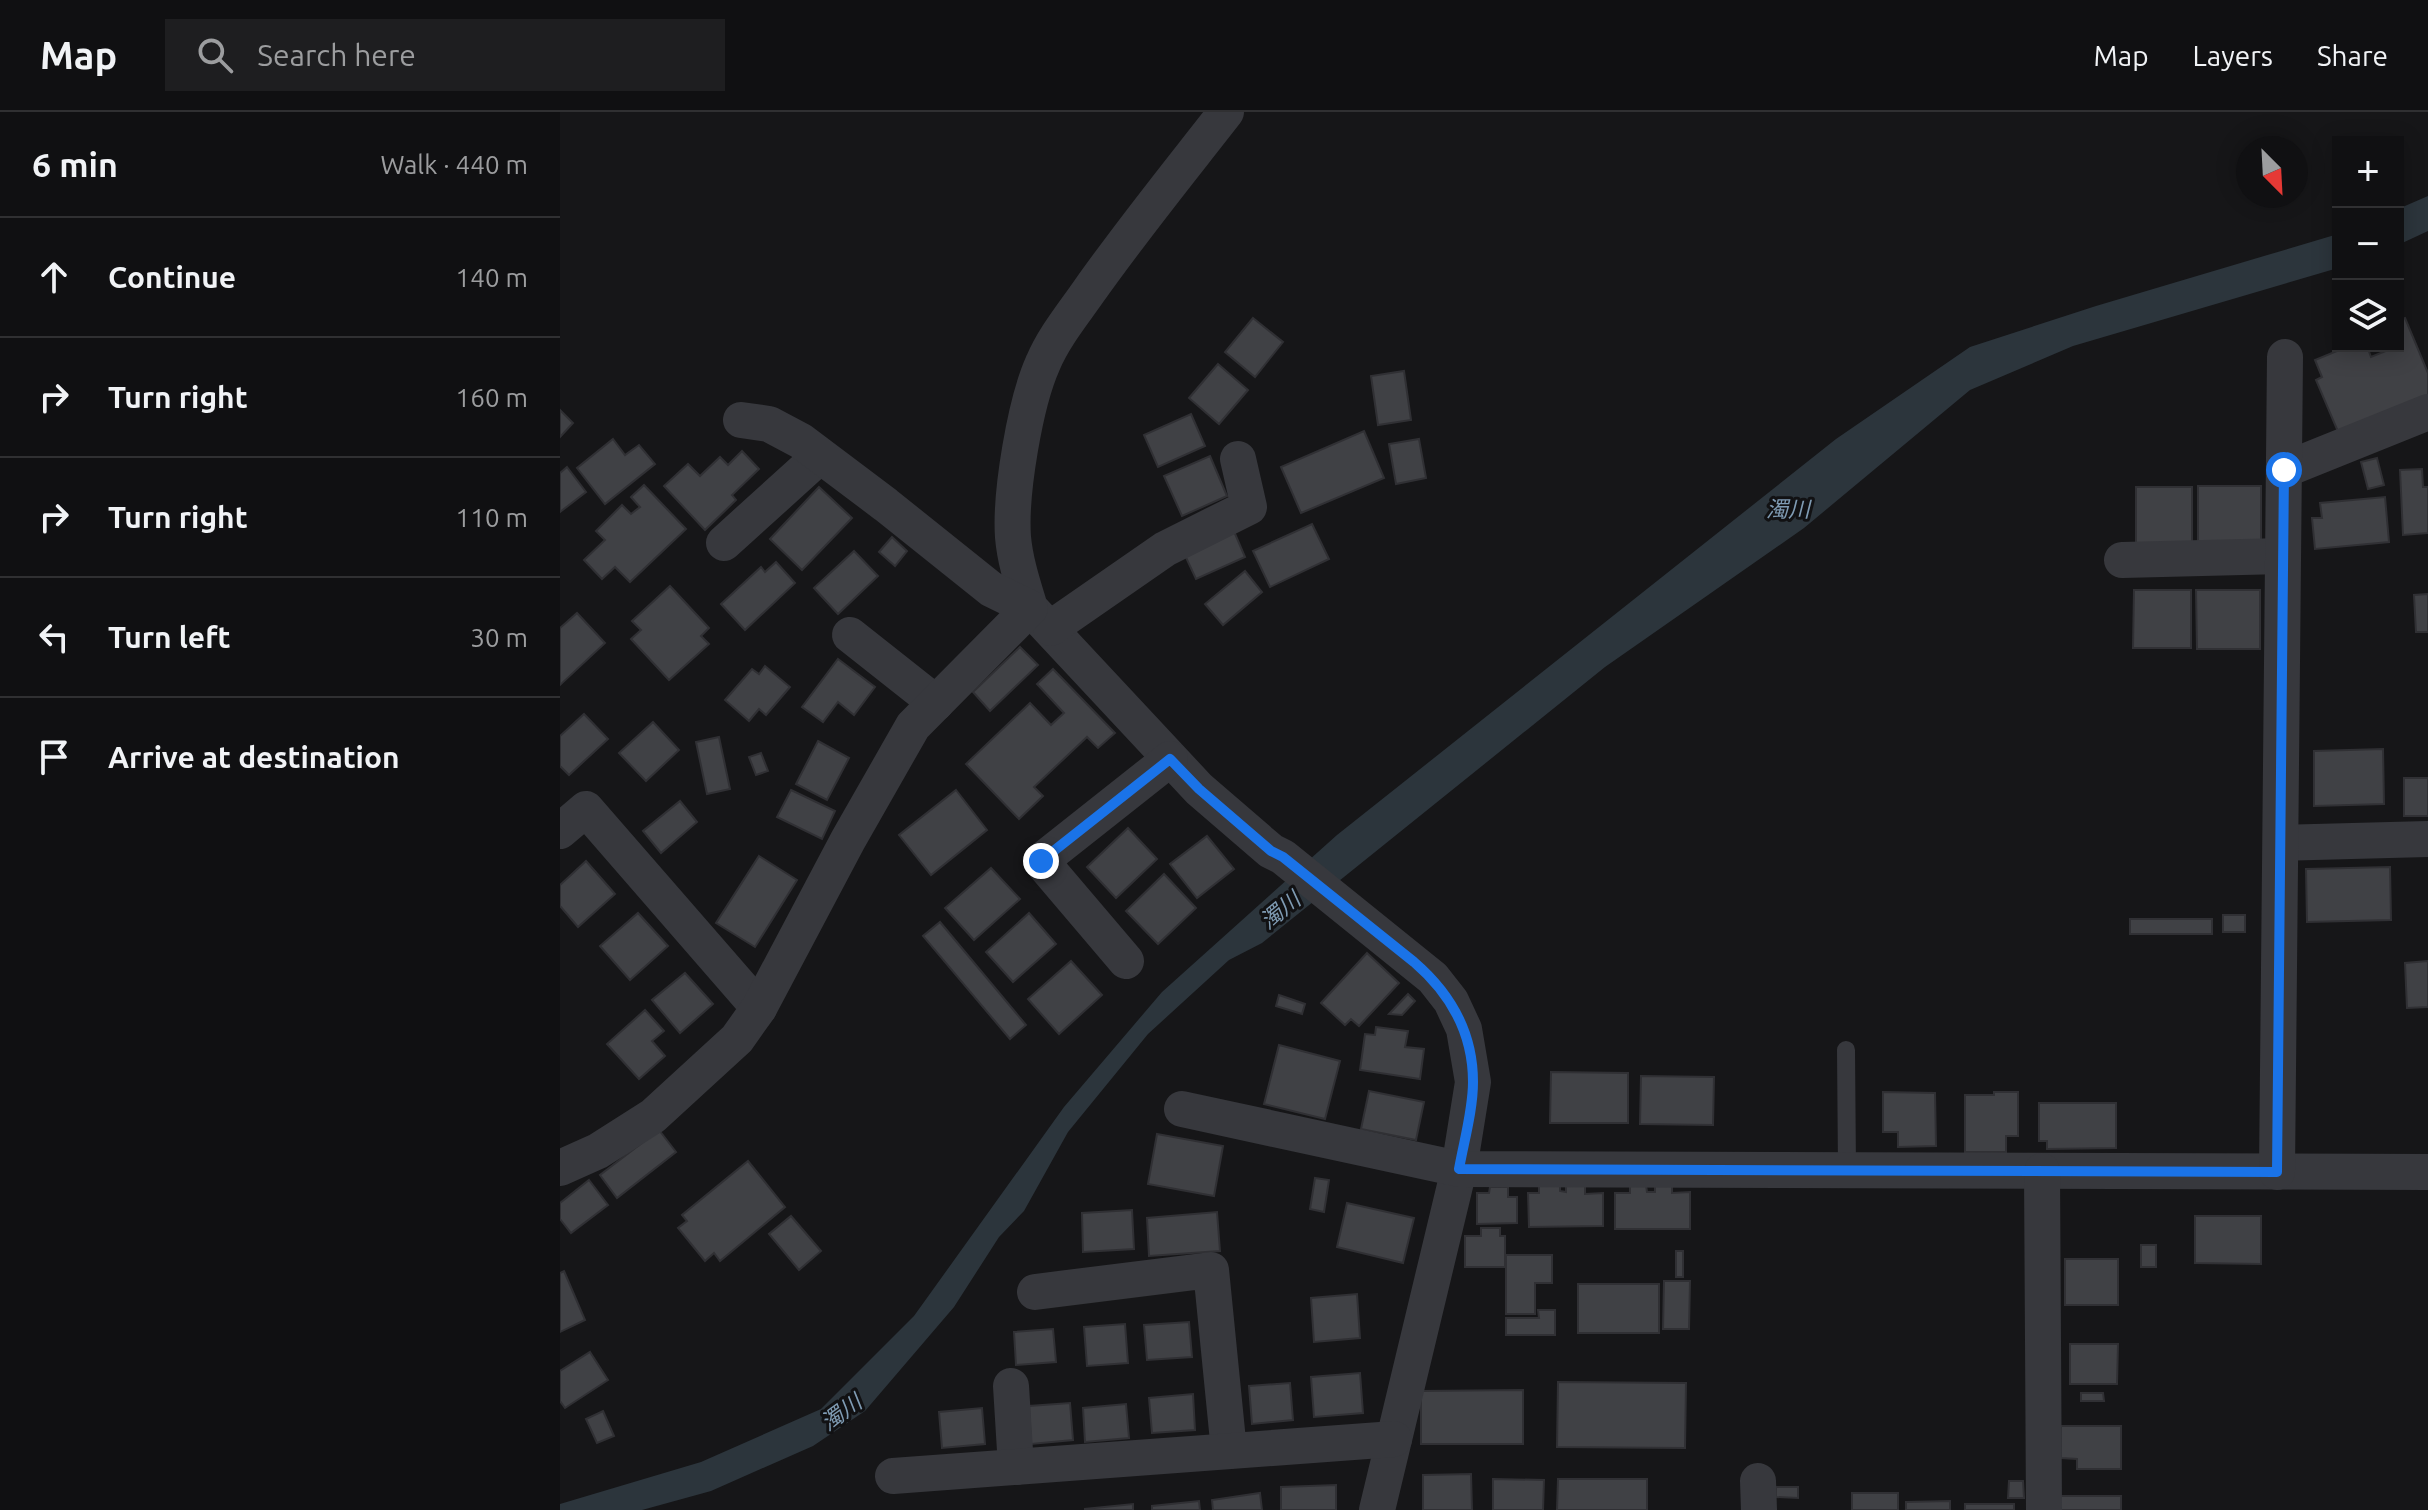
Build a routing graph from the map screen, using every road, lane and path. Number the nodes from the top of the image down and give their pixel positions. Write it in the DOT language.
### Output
graph roads {
  1 [pos="1226,112"];
  2 [pos="2285,357"];
  3 [pos="2428,412"];
  4 [pos="741,420"];
  5 [pos="820,456"];
  6 [pos="1238,459"];
  7 [pos="2284,470"];
  8 [pos="724,543"];
  9 [pos="2283,556"];
  10 [pos="2122,560"];
  11 [pos="1041,618"];
  12 [pos="850,635"];
  13 [pos="936,703"];
  14 [pos="1170,759"];
  15 [pos="560,831"];
  16 [pos="2428,839"];
  17 [pos="2281,843"];
  18 [pos="1126,961"];
  19 [pos="759,1008"];
  20 [pos="1846,1050"];
  21 [pos="1182,1109"];
  22 [pos="560,1168"];
  23 [pos="1459,1169"];
  24 [pos="1847,1169"];
  25 [pos="2042,1171"];
  26 [pos="2277,1172"];
  27 [pos="2428,1172"];
  28 [pos="1035,1292"];
  29 [pos="1011,1386"];
  30 [pos="1394,1439"];
  31 [pos="1229,1451"];
  32 [pos="1016,1467"];
  33 [pos="893,1476"];
  34 [pos="1377,1510"];
  35 [pos="2044,1510"];
  1 -- 11 [label="street"];
  2 -- 7 [label="street"];
  3 -- 7 [label="street"];
  4 -- 5 [label="street"];
  5 -- 8 [label="street"];
  5 -- 11 [label="street"];
  6 -- 11 [label="street"];
  7 -- 9 [label="street"];
  9 -- 10 [label="street"];
  9 -- 17 [label="street"];
  11 -- 13 [label="street"];
  11 -- 14 [label="street"];
  12 -- 13 [label="street"];
  13 -- 19 [label="street"];
  14 -- 18 [label="street"];
  14 -- 23 [label="street"];
  15 -- 19 [label="street"];
  16 -- 17 [label="street"];
  17 -- 26 [label="street"];
  19 -- 22 [label="street"];
  20 -- 24 [label="lane"];
  21 -- 23 [label="street"];
  23 -- 24 [label="street"];
  23 -- 30 [label="street"];
  24 -- 25 [label="street"];
  25 -- 26 [label="street"];
  25 -- 35 [label="street"];
  26 -- 27 [label="street"];
  28 -- 31 [label="street"];
  29 -- 32 [label="street"];
  30 -- 31 [label="street"];
  30 -- 34 [label="street"];
  31 -- 32 [label="street"];
  32 -- 33 [label="street"];
}
